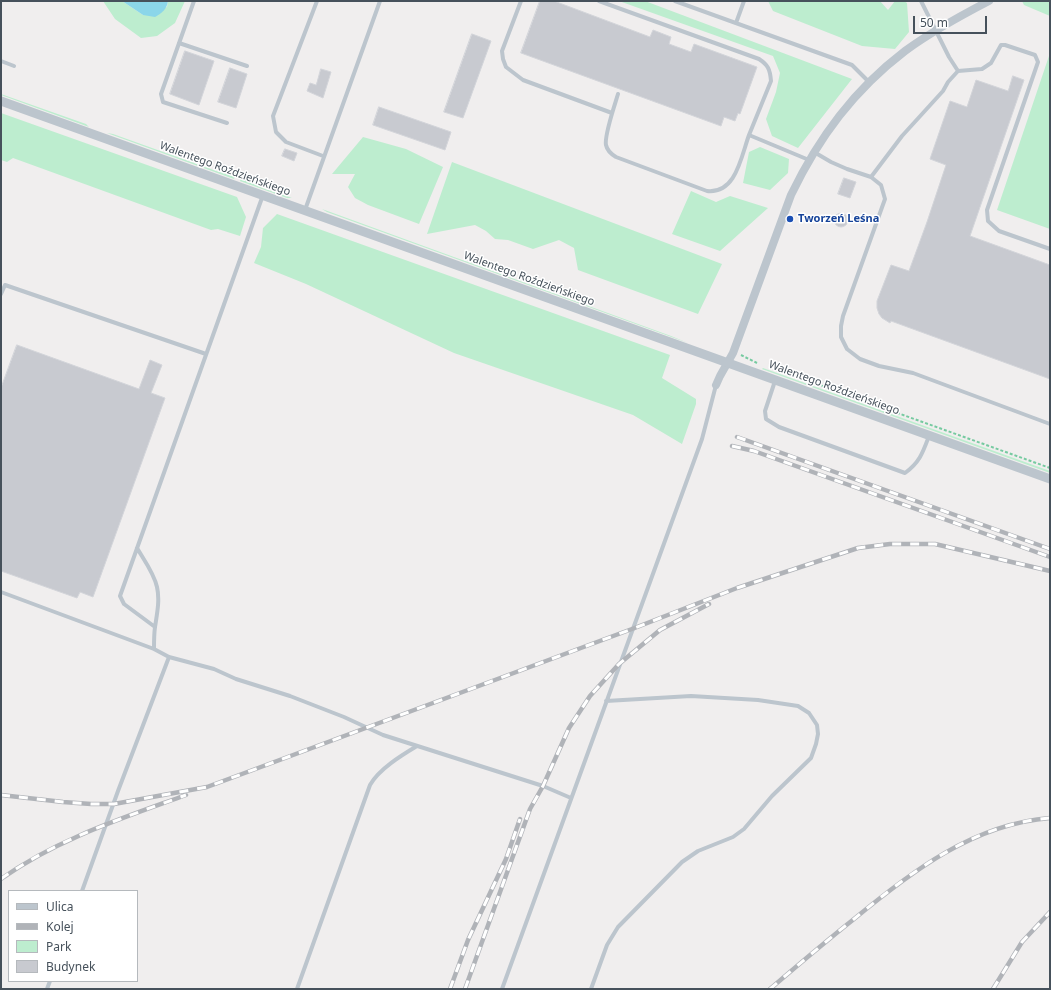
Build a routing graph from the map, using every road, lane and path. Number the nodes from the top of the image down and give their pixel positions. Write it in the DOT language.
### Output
graph roads {
  1 [pos="194,1"];
  2 [pos="316,1"];
  3 [pos="379,1"];
  4 [pos="521,1"];
  5 [pos="599,1"];
  6 [pos="675,1"];
  7 [pos="744,1"];
  8 [pos="921,1"];
  9 [pos="989,1"];
  10 [pos="736,23"];
  11 [pos="936,30"];
  12 [pos="179,43"];
  13 [pos="1,61"];
  14 [pos="14,66"];
  15 [pos="247,66"];
  16 [pos="958,72"];
  17 [pos="869,82"];
  18 [pos="618,94"];
  19 [pos="1,100"];
  20 [pos="612,112"];
  21 [pos="227,122"];
  22 [pos="749,135"];
  23 [pos="814,152"];
  24 [pos="323,156"];
  25 [pos="809,160"];
  26 [pos="871,177"];
  27 [pos="263,195"];
  28 [pos="305,210"];
  29 [pos="1050,249"];
  30 [pos="1,294"];
  31 [pos="206,354"];
  32 [pos="744,356"];
  33 [pos="727,363"];
  34 [pos="761,364"];
  35 [pos="781,371"];
  36 [pos="776,380"];
  37 [pos="716,385"];
  38 [pos="1050,424"];
  39 [pos="929,435"];
  40 [pos="1050,468"];
  41 [pos="1050,479"];
  42 [pos="137,548"];
  43 [pos="1,592"];
  44 [pos="155,627"];
  45 [pos="154,648"];
  46 [pos="169,657"];
  47 [pos="606,701"];
  48 [pos="417,746"];
  49 [pos="571,798"];
  50 [pos="82,890"];
  51 [pos="297,989"];
  52 [pos="502,989"];
  53 [pos="591,989"];
  1 -- 12 [label="lane"];
  2 -- 24 [label="lane"];
  3 -- 24 [label="lane"];
  4 -- 20 [label="lane"];
  5 -- 22 [label="lane"];
  6 -- 10 [label="lane"];
  7 -- 10 [label="lane"];
  8 -- 11 [label="lane"];
  9 -- 11 [label="street"];
  10 -- 17 [label="lane"];
  11 -- 16 [label="lane"];
  11 -- 17 [label="street"];
  12 -- 15 [label="lane"];
  12 -- 21 [label="lane"];
  13 -- 14 [label="lane"];
  16 -- 26 [label="lane"];
  16 -- 29 [label="lane"];
  17 -- 23 [label="street"];
  18 -- 20 [label="lane"];
  19 -- 27 [label="street, Walentego Roździeńskiego"];
  20 -- 22 [label="lane"];
  22 -- 25 [label="lane"];
  23 -- 25 [label="street"];
  23 -- 26 [label="lane"];
  24 -- 28 [label="lane"];
  25 -- 33 [label="street"];
  26 -- 38 [label="lane"];
  27 -- 28 [label="street, Walentego Roździeńskiego"];
  27 -- 31 [label="lane"];
  28 -- 33 [label="street, Walentego Roździeńskiego"];
  30 -- 31 [label="lane"];
  31 -- 42 [label="lane"];
  32 -- 34 [label="path"];
  33 -- 36 [label="street, Walentego Roździeńskiego"];
  33 -- 37 [label="street"];
  35 -- 40 [label="path"];
  36 -- 39 [label="street, Walentego Roździeńskiego"];
  36 -- 39 [label="lane"];
  37 -- 47 [label="lane"];
  39 -- 41 [label="street, Walentego Roździeńskiego"];
  42 -- 44 [label="lane"];
  42 -- 44 [label="lane"];
  43 -- 45 [label="lane"];
  44 -- 45 [label="lane"];
  45 -- 46 [label="lane"];
  46 -- 48 [label="lane"];
  46 -- 50 [label="lane"];
  47 -- 49 [label="lane"];
  47 -- 53 [label="lane"];
  48 -- 49 [label="lane"];
  48 -- 51 [label="lane"];
  49 -- 52 [label="lane"];
}
